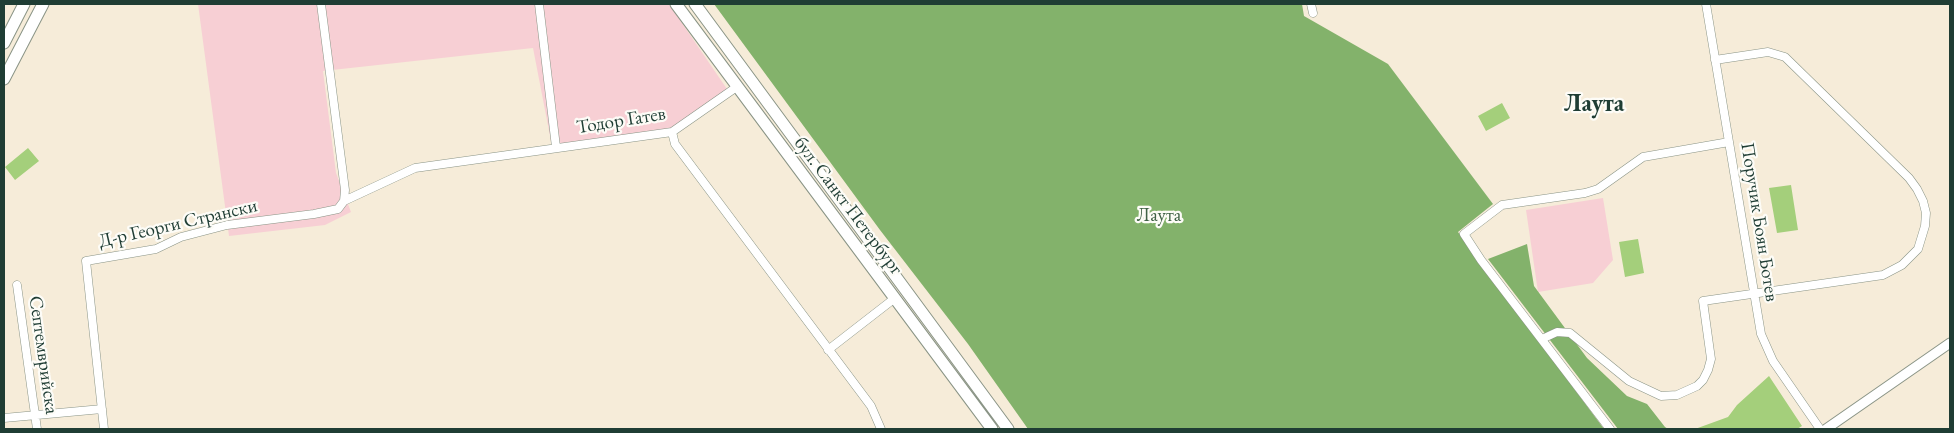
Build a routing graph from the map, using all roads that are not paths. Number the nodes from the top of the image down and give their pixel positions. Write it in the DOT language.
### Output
graph roads {
  1 [pos="24,4"];
  2 [pos="43,4"];
  3 [pos="321,4"];
  4 [pos="539,4"];
  5 [pos="676,4"];
  6 [pos="695,4"];
  7 [pos="1311,4"];
  8 [pos="1706,4"];
  9 [pos="1313,13"];
  10 [pos="4,43"];
  11 [pos="1715,60"];
  12 [pos="4,79"];
  13 [pos="738,86"];
  14 [pos="672,132"];
  15 [pos="1729,142"];
  16 [pos="556,147"];
  17 [pos="344,201"];
  18 [pos="17,286"];
  19 [pos="1755,294"];
  20 [pos="895,298"];
  21 [pos="1542,339"];
  22 [pos="1950,343"];
  23 [pos="828,350"];
  24 [pos="102,409"];
  25 [pos="35,415"];
  26 [pos="4,418"];
  27 [pos="36,429"];
  28 [pos="104,429"];
  29 [pos="881,429"];
  30 [pos="992,429"];
  31 [pos="1008,429"];
  32 [pos="1610,429"];
  33 [pos="1820,429"];
  34 [pos="1826,429"];
  1 -- 10 [label="main road"];
  2 -- 12 [label="main road"];
  3 -- 17 [label="street"];
  4 -- 16 [label="street"];
  5 -- 13 [label="main road, бул. Санкт Петербург"];
  6 -- 31 [label="main road, бул. Санкт Петербург"];
  7 -- 9 [label="street"];
  8 -- 11 [label="street, Поручик Боян Ботев"];
  11 -- 15 [label="street, Поручик Боян Ботев"];
  11 -- 19 [label="street"];
  13 -- 14 [label="street, Тодор Гатев"];
  13 -- 20 [label="main road, бул. Санкт Петербург"];
  14 -- 16 [label="street, Тодор Гатев"];
  14 -- 23 [label="street"];
  15 -- 19 [label="street, Поручик Боян Ботев"];
  15 -- 21 [label="street"];
  16 -- 17 [label="street, Тодор Гатев"];
  17 -- 24 [label="street, Д-р Георги Странски"];
  18 -- 25 [label="street, Септемврийска"];
  19 -- 21 [label="street"];
  19 -- 33 [label="street, Поручик Боян Ботев"];
  20 -- 23 [label="street"];
  20 -- 30 [label="main road, бул. Санкт Петербург"];
  21 -- 32 [label="street"];
  22 -- 34 [label="street"];
  23 -- 29 [label="street"];
  24 -- 25 [label="street"];
  24 -- 28 [label="street"];
  25 -- 26 [label="street"];
  25 -- 27 [label="street, Септемврийска"];
}
